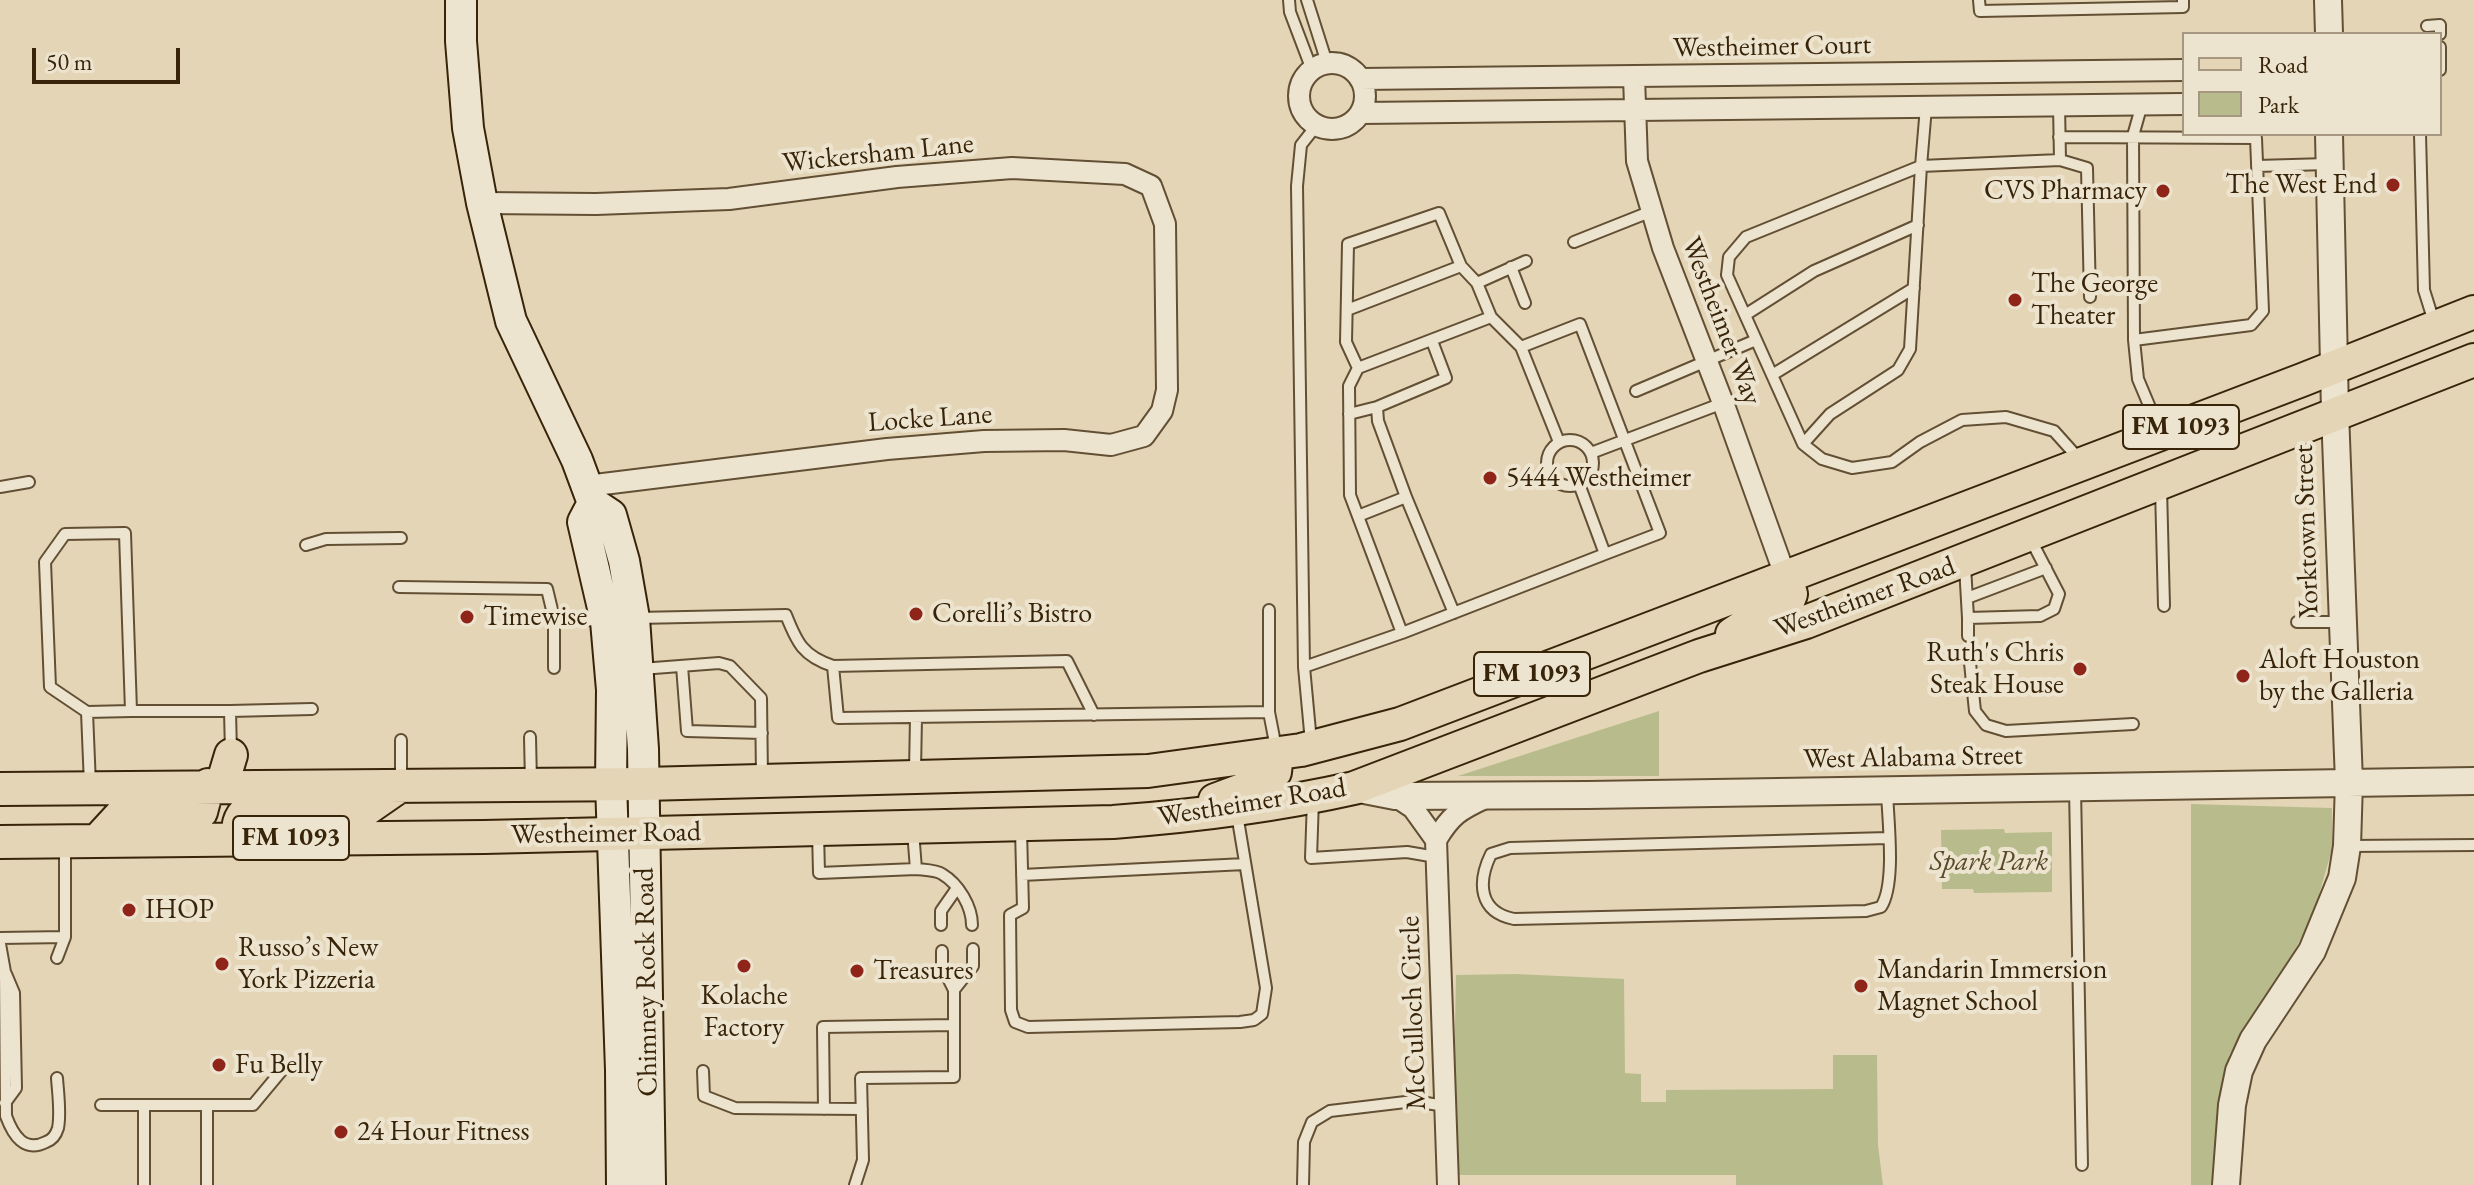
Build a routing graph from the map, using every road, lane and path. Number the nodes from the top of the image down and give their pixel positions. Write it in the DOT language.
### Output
graph roads {
  1 [pos="461,0"];
  2 [pos="1289,0"];
  3 [pos="1307,0"];
  4 [pos="1979,0"];
  5 [pos="2183,0"];
  6 [pos="2328,0"];
  7 [pos="2427,26"];
  8 [pos="2329,32"];
  9 [pos="2440,32"];
  10 [pos="1319,67"];
  11 [pos="2182,70"];
  12 [pos="2060,71"];
  13 [pos="1634,77"];
  14 [pos="1360,79"];
  15 [pos="2142,104"];
  16 [pos="2182,104"];
  17 [pos="2059,105"];
  18 [pos="1926,107"];
  19 [pos="1635,110"];
  20 [pos="1361,113"];
  21 [pos="1316,126"];
  22 [pos="2133,136"];
  23 [pos="2256,136"];
  24 [pos="2329,136"];
  25 [pos="2420,136"];
  26 [pos="2059,137"];
  27 [pos="2060,160"];
  28 [pos="2330,164"];
  29 [pos="1921,166"];
  30 [pos="2257,166"];
  31 [pos="482,203"];
  32 [pos="1652,211"];
  33 [pos="1918,225"];
  34 [pos="1574,242"];
  35 [pos="1526,261"];
  36 [pos="1461,266"];
  37 [pos="1511,267"];
  38 [pos="1477,283"];
  39 [pos="1914,288"];
  40 [pos="2090,297"];
  41 [pos="1525,303"];
  42 [pos="1166,310"];
  43 [pos="1347,310"];
  44 [pos="2474,312"];
  45 [pos="1745,315"];
  46 [pos="1491,317"];
  47 [pos="2435,327"];
  48 [pos="1756,340"];
  49 [pos="2134,340"];
  50 [pos="1432,341"];
  51 [pos="1521,347"];
  52 [pos="2474,360"];
  53 [pos="1707,361"];
  54 [pos="1358,368"];
  55 [pos="2334,368"];
  56 [pos="1772,375"];
  57 [pos="1636,391"];
  58 [pos="1723,403"];
  59 [pos="1377,407"];
  60 [pos="2335,412"];
  61 [pos="1349,414"];
  62 [pos="2161,434"];
  63 [pos="1625,439"];
  64 [pos="1559,442"];
  65 [pos="1803,444"];
  66 [pos="1591,453"];
  67 [pos="2084,464"];
  68 [pos="29,482"];
  69 [pos="2161,482"];
  70 [pos="1579,484"];
  71 [pos="2028,485"];
  72 [pos="0,487"];
  73 [pos="590,495"];
  74 [pos="1406,497"];
  75 [pos="1358,516"];
  76 [pos="2029,535"];
  77 [pos="401,538"];
  78 [pos="306,545"];
  79 [pos="1605,554"];
  80 [pos="1965,560"];
  81 [pos="2046,568"];
  82 [pos="1786,578"];
  83 [pos="399,587"];
  84 [pos="1967,598"];
  85 [pos="2164,606"];
  86 [pos="1269,610"];
  87 [pos="1454,613"];
  88 [pos="554,618"];
  89 [pos="1968,618"];
  90 [pos="620,620"];
  91 [pos="2297,622"];
  92 [pos="2343,622"];
  93 [pos="1402,633"];
  94 [pos="1968,636"];
  95 [pos="1969,653"];
  96 [pos="1699,656"];
  97 [pos="682,666"];
  98 [pos="833,666"];
  99 [pos="1304,667"];
  100 [pos="554,668"];
  101 [pos="639,669"];
  102 [pos="312,709"];
  103 [pos="131,711"];
  104 [pos="230,711"];
  105 [pos="87,712"];
  106 [pos="1269,712"];
  107 [pos="1094,715"];
  108 [pos="916,717"];
  109 [pos="2133,724"];
  110 [pos="762,733"];
  111 [pos="530,737"];
  112 [pos="401,740"];
  113 [pos="1312,747"];
  114 [pos="1277,754"];
  115 [pos="221,775"];
  116 [pos="915,777"];
  117 [pos="762,781"];
  118 [pos="2474,781"];
  119 [pos="2349,782"];
  120 [pos="531,784"];
  121 [pos="611,784"];
  122 [pos="644,784"];
  123 [pos="401,785"];
  124 [pos="2075,786"];
  125 [pos="90,787"];
  126 [pos="1354,788"];
  127 [pos="0,789"];
  128 [pos="1887,790"];
  129 [pos="1395,796"];
  130 [pos="1490,796"];
  131 [pos="1313,797"];
  132 [pos="1236,810"];
  133 [pos="1171,817"];
  134 [pos="1021,824"];
  135 [pos="912,829"];
  136 [pos="818,831"];
  137 [pos="629,834"];
  138 [pos="238,838"];
  139 [pos="1888,838"];
  140 [pos="65,840"];
  141 [pos="98,840"];
  142 [pos="0,842"];
  143 [pos="2474,845"];
  144 [pos="2347,846"];
  145 [pos="1436,848"];
  146 [pos="1245,864"];
  147 [pos="916,869"];
  148 [pos="1022,875"];
  149 [pos="957,888"];
  150 [pos="941,925"];
  151 [pos="972,925"];
  152 [pos="65,937"];
  153 [pos="0,941"];
  154 [pos="973,949"];
  155 [pos="942,951"];
  156 [pos="57,958"];
  157 [pos="2,976"];
  158 [pos="954,990"];
  159 [pos="954,1025"];
  160 [pos="283,1069"];
  161 [pos="703,1071"];
  162 [pos="57,1078"];
  163 [pos="2,1100"];
  164 [pos="101,1105"];
  165 [pos="144,1105"];
  166 [pos="207,1105"];
  167 [pos="1445,1106"];
  168 [pos="824,1109"];
  169 [pos="862,1109"];
  170 [pos="2082,1165"];
  171 [pos="144,1185"];
  172 [pos="207,1185"];
  173 [pos="622,1185"];
  174 [pos="650,1185"];
  175 [pos="855,1185"];
  176 [pos="1303,1185"];
  177 [pos="1448,1185"];
  178 [pos="2226,1185"];
  1 -- 31 [label="main road"];
  2 -- 10 [label="lane"];
  3 -- 10 [label="lane"];
  4 -- 5 [label="lane"];
  6 -- 8 [label="street"];
  7 -- 9 [label="lane"];
  10 -- 14 [label="street, Westheimer Court"];
  10 -- 21 [label="street"];
  11 -- 12 [label="street, Westheimer Court"];
  12 -- 13 [label="street, Westheimer Court"];
  12 -- 17 [label="street"];
  13 -- 14 [label="street, Westheimer Court"];
  13 -- 19 [label="street, Westheimer Way"];
  14 -- 20 [label="street"];
  15 -- 16 [label="street"];
  15 -- 17 [label="street"];
  15 -- 22 [label="lane"];
  17 -- 18 [label="street"];
  17 -- 26 [label="lane"];
  18 -- 19 [label="street"];
  18 -- 29 [label="lane"];
  19 -- 20 [label="street"];
  19 -- 32 [label="street, Westheimer Way"];
  20 -- 21 [label="street"];
  21 -- 99 [label="lane"];
  22 -- 23 [label="lane"];
  22 -- 26 [label="lane"];
  22 -- 49 [label="lane"];
  23 -- 30 [label="lane"];
  24 -- 28 [label="street, Yorktown Street"];
  25 -- 47 [label="lane"];
  26 -- 27 [label="lane"];
  27 -- 29 [label="lane"];
  27 -- 40 [label="lane"];
  28 -- 30 [label="lane"];
  28 -- 55 [label="street, Yorktown Street"];
  29 -- 33 [label="lane"];
  29 -- 45 [label="lane"];
  30 -- 49 [label="lane"];
  31 -- 42 [label="street, Wickersham Lane"];
  31 -- 73 [label="main road"];
  32 -- 34 [label="lane"];
  32 -- 53 [label="street, Westheimer Way"];
  33 -- 39 [label="lane"];
  33 -- 45 [label="lane"];
  35 -- 37 [label="lane"];
  36 -- 38 [label="lane"];
  36 -- 43 [label="lane"];
  36 -- 43 [label="lane"];
  37 -- 38 [label="lane"];
  37 -- 41 [label="lane"];
  38 -- 46 [label="lane"];
  39 -- 56 [label="lane"];
  39 -- 65 [label="lane"];
  42 -- 73 [label="street, Locke Lane"];
  43 -- 54 [label="lane"];
  44 -- 47 [label="main road, Westheimer Road / FM 1093"];
  45 -- 48 [label="lane"];
  46 -- 50 [label="lane"];
  46 -- 51 [label="lane"];
  47 -- 55 [label="main road, Westheimer Road / FM 1093"];
  48 -- 53 [label="lane"];
  48 -- 56 [label="lane"];
  49 -- 62 [label="lane"];
  50 -- 54 [label="lane"];
  50 -- 59 [label="lane"];
  51 -- 63 [label="lane"];
  51 -- 64 [label="lane"];
  52 -- 60 [label="main road, Westheimer Road / FM 1093"];
  53 -- 57 [label="lane"];
  53 -- 58 [label="street, Westheimer Way"];
  54 -- 61 [label="lane"];
  55 -- 60 [label="street, Yorktown Street"];
  55 -- 62 [label="main road, Westheimer Road / FM 1093"];
  56 -- 65 [label="lane"];
  58 -- 63 [label="lane"];
  58 -- 82 [label="street, Westheimer Way"];
  59 -- 61 [label="lane"];
  59 -- 74 [label="lane"];
  60 -- 69 [label="main road, Westheimer Road / FM 1093"];
  60 -- 92 [label="street, Yorktown Street"];
  61 -- 75 [label="lane"];
  62 -- 67 [label="main road, Westheimer Road / FM 1093"];
  63 -- 66 [label="lane"];
  63 -- 79 [label="lane"];
  64 -- 66 [label="lane"];
  64 -- 70 [label="lane"];
  65 -- 67 [label="lane"];
  66 -- 70 [label="lane"];
  67 -- 71 [label="main road, Westheimer Road / FM 1093"];
  68 -- 72 [label="lane"];
  69 -- 76 [label="main road, Westheimer Road / FM 1093"];
  69 -- 85 [label="lane"];
  70 -- 79 [label="lane"];
  71 -- 80 [label="main road"];
  71 -- 82 [label="main road, Westheimer Road / FM 1093"];
  73 -- 90 [label="main road, Chimney Rock Road"];
  74 -- 75 [label="lane"];
  74 -- 87 [label="lane"];
  75 -- 93 [label="lane"];
  76 -- 80 [label="main road, Westheimer Road / FM 1093"];
  76 -- 81 [label="lane"];
  77 -- 78 [label="lane"];
  79 -- 87 [label="lane"];
  80 -- 84 [label="lane"];
  80 -- 96 [label="main road, Westheimer Road / FM 1093"];
  81 -- 84 [label="lane"];
  81 -- 89 [label="lane"];
  82 -- 96 [label="main road"];
  82 -- 113 [label="main road, Westheimer Road / FM 1093"];
  83 -- 88 [label="lane"];
  84 -- 89 [label="lane"];
  86 -- 106 [label="lane"];
  87 -- 93 [label="lane"];
  88 -- 90 [label="lane"];
  88 -- 100 [label="lane"];
  89 -- 94 [label="lane"];
  90 -- 98 [label="lane"];
  90 -- 101 [label="main road, Chimney Rock Road"];
  90 -- 121 [label="main road, Chimney Rock Road"];
  91 -- 92 [label="lane"];
  92 -- 119 [label="street, Yorktown Street"];
  93 -- 99 [label="lane"];
  95 -- 109 [label="lane"];
  96 -- 126 [label="main road, Westheimer Road / FM 1093"];
  97 -- 101 [label="lane"];
  97 -- 110 [label="lane"];
  97 -- 110 [label="lane"];
  98 -- 107 [label="lane"];
  98 -- 108 [label="lane"];
  99 -- 113 [label="lane"];
  101 -- 122 [label="main road, Chimney Rock Road"];
  102 -- 104 [label="lane"];
  103 -- 104 [label="lane"];
  103 -- 105 [label="lane"];
  103 -- 105 [label="lane"];
  104 -- 115 [label="lane"];
  105 -- 125 [label="lane"];
  106 -- 107 [label="lane"];
  106 -- 114 [label="lane"];
  107 -- 108 [label="lane"];
  108 -- 116 [label="lane"];
  110 -- 117 [label="lane"];
  111 -- 120 [label="lane"];
  112 -- 123 [label="lane"];
  113 -- 114 [label="main road, Westheimer Road / FM 1093"];
  114 -- 116 [label="main road, Westheimer Road / FM 1093"];
  114 -- 133 [label="main road"];
  115 -- 123 [label="main road, Westheimer Road / FM 1093"];
  115 -- 125 [label="main road, Westheimer Road / FM 1093"];
  115 -- 141 [label="main road"];
  116 -- 117 [label="main road, Westheimer Road / FM 1093"];
  117 -- 122 [label="main road, Westheimer Road / FM 1093"];
  118 -- 119 [label="street, West Alabama Street"];
  119 -- 124 [label="street, West Alabama Street"];
  119 -- 144 [label="street, Yorktown Street"];
  120 -- 121 [label="main road, Westheimer Road / FM 1093"];
  120 -- 123 [label="main road, Westheimer Road / FM 1093"];
  121 -- 122 [label="main road, Westheimer Road / FM 1093"];
  121 -- 137 [label="main road, Chimney Rock Road"];
  122 -- 137 [label="main road, Chimney Rock Road"];
  123 -- 138 [label="main road"];
  124 -- 128 [label="street, West Alabama Street"];
  124 -- 170 [label="lane"];
  125 -- 127 [label="main road, Westheimer Road / FM 1093"];
  126 -- 129 [label="street, West Alabama Street"];
  126 -- 131 [label="main road, Westheimer Road / FM 1093"];
  128 -- 130 [label="street, West Alabama Street"];
  128 -- 139 [label="lane"];
  129 -- 130 [label="street, West Alabama Street"];
  129 -- 145 [label="street"];
  130 -- 145 [label="street"];
  131 -- 132 [label="main road, Westheimer Road / FM 1093"];
  131 -- 145 [label="lane"];
  132 -- 133 [label="main road, Westheimer Road / FM 1093"];
  132 -- 146 [label="lane"];
  133 -- 134 [label="main road, Westheimer Road / FM 1093"];
  134 -- 135 [label="main road, Westheimer Road / FM 1093"];
  134 -- 148 [label="lane"];
  135 -- 136 [label="main road, Westheimer Road / FM 1093"];
  135 -- 147 [label="lane"];
  136 -- 137 [label="main road, Westheimer Road / FM 1093"];
  136 -- 147 [label="lane"];
  137 -- 138 [label="main road, Westheimer Road / FM 1093"];
  137 -- 173 [label="main road, Chimney Rock Road"];
  137 -- 174 [label="main road, Chimney Rock Road"];
  138 -- 141 [label="main road, Westheimer Road / FM 1093"];
  139 -- 139 [label="lane"];
  140 -- 141 [label="main road, Westheimer Road / FM 1093"];
  140 -- 142 [label="main road, Westheimer Road / FM 1093"];
  140 -- 152 [label="lane"];
  143 -- 144 [label="lane"];
  144 -- 178 [label="street, Yorktown Street"];
  145 -- 167 [label="street, McCulloch Circle"];
  146 -- 148 [label="lane"];
  146 -- 148 [label="lane"];
  147 -- 149 [label="lane"];
  149 -- 150 [label="lane"];
  149 -- 151 [label="lane"];
  152 -- 153 [label="lane"];
  152 -- 156 [label="lane"];
  153 -- 157 [label="lane"];
  154 -- 158 [label="lane"];
  155 -- 158 [label="lane"];
  157 -- 163 [label="lane"];
  158 -- 159 [label="lane"];
  159 -- 168 [label="lane"];
  159 -- 169 [label="lane"];
  160 -- 166 [label="lane"];
  161 -- 168 [label="lane"];
  162 -- 163 [label="lane"];
  164 -- 165 [label="lane"];
  165 -- 166 [label="lane"];
  165 -- 171 [label="lane"];
  166 -- 172 [label="lane"];
  167 -- 176 [label="lane"];
  167 -- 177 [label="street, McCulloch Circle"];
  168 -- 169 [label="lane"];
  169 -- 175 [label="lane"];
}
